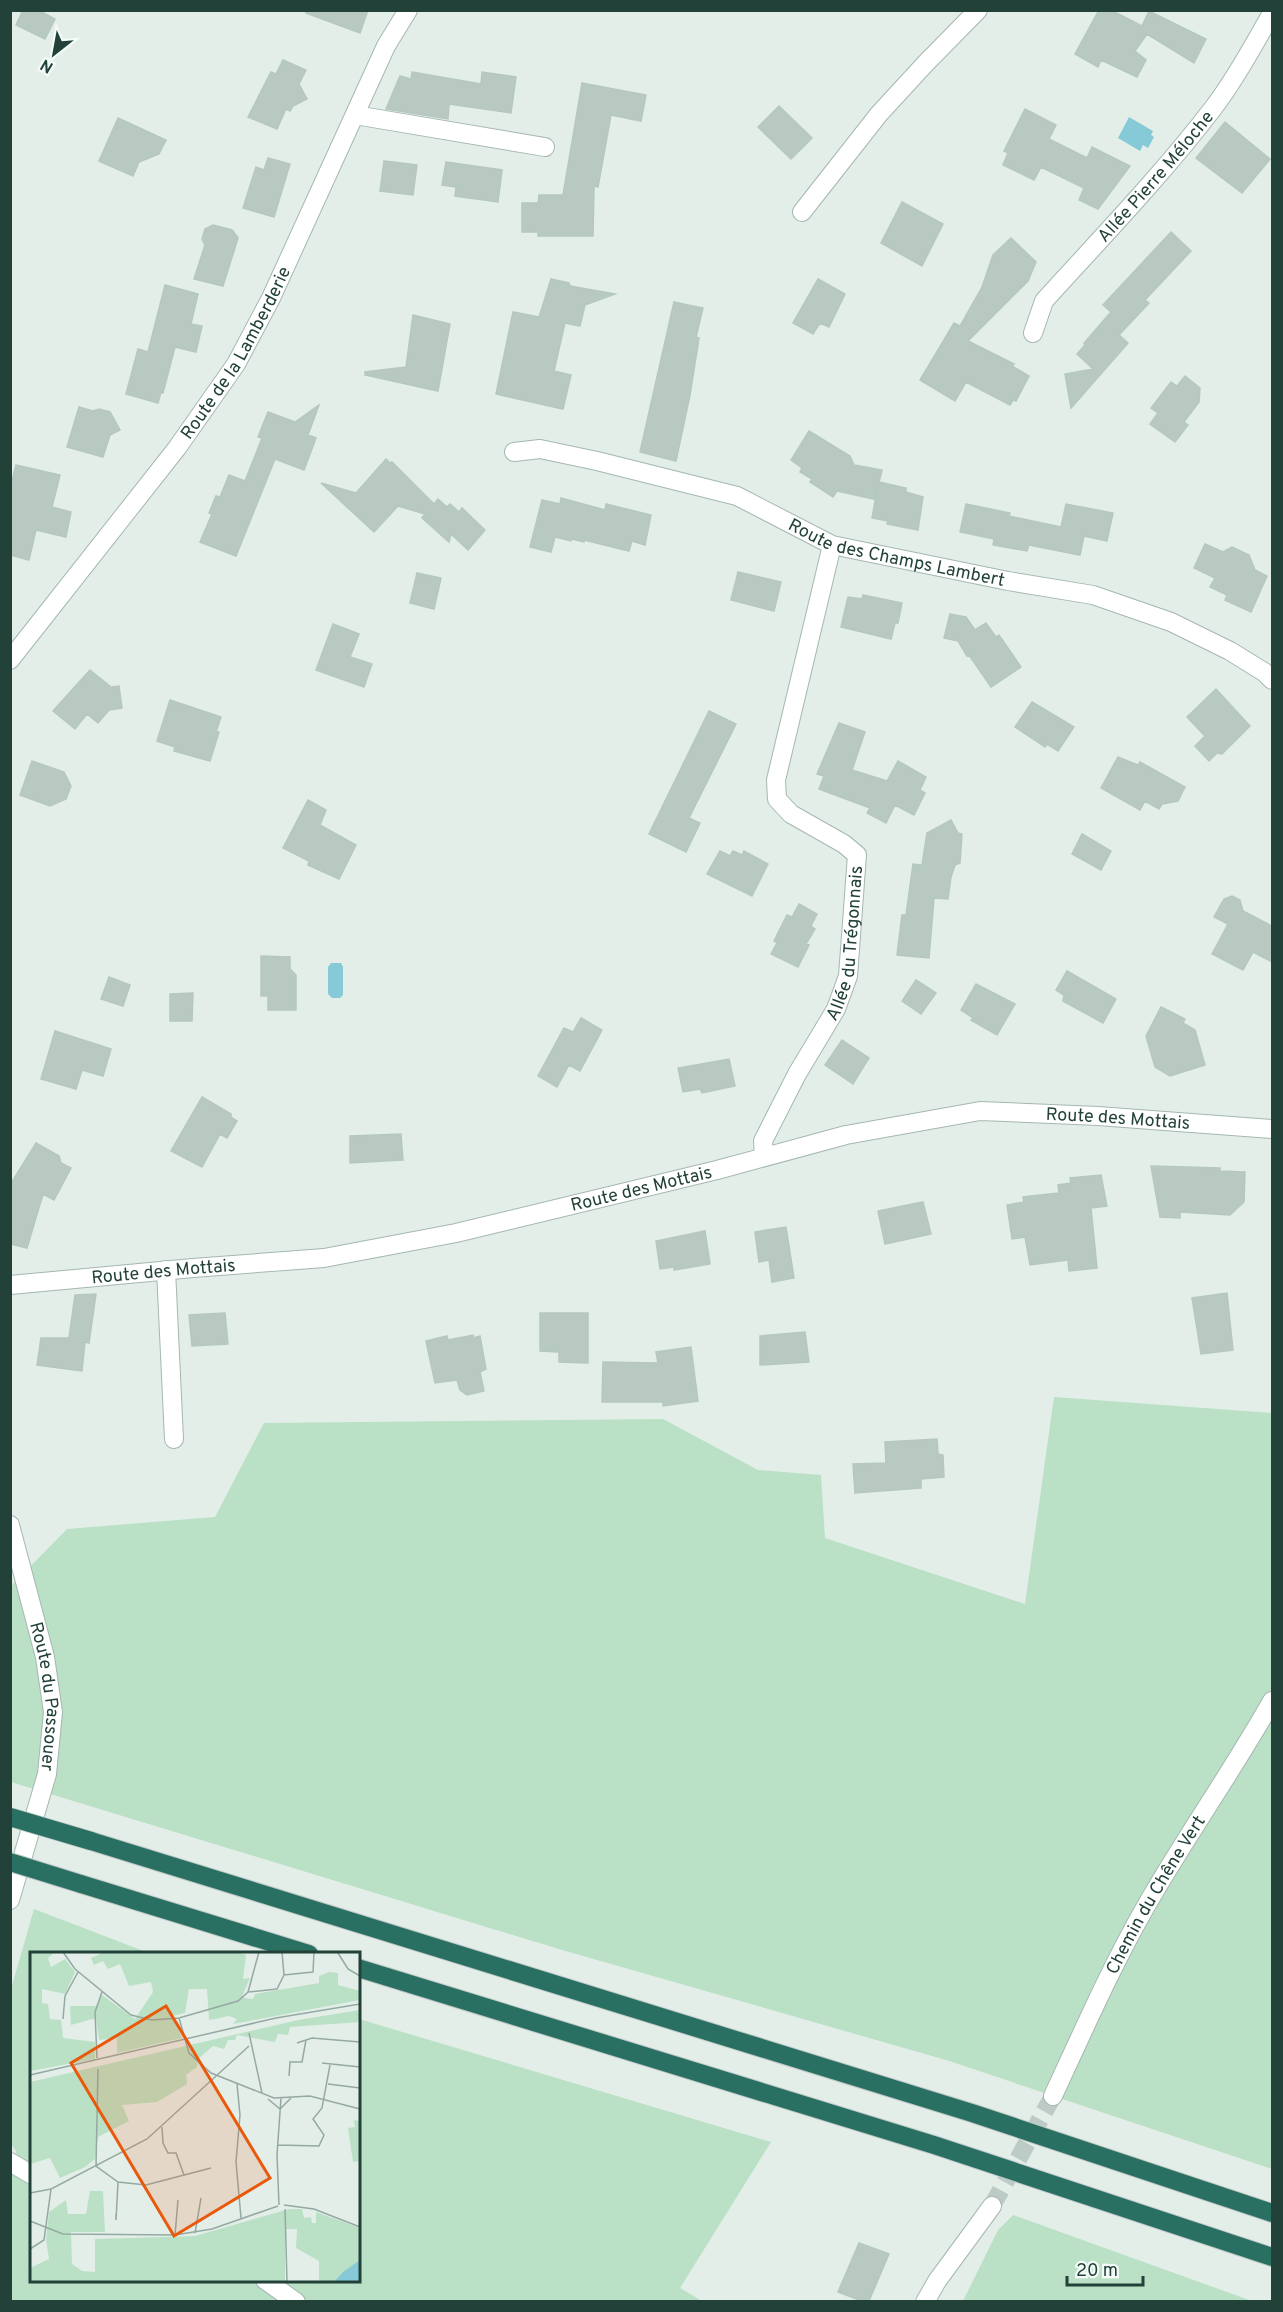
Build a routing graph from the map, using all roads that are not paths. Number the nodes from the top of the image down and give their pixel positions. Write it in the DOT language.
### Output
graph roads {
  1 [pos="408,10"];
  2 [pos="978,10"];
  3 [pos="1272,13"];
  4 [pos="355,115"];
  5 [pos="544,147"];
  6 [pos="802,212"];
  7 [pos="1034,333"];
  8 [pos="514,452"];
  9 [pos="832,545"];
  10 [pos="10,660"];
  11 [pos="1272,680"];
  12 [pos="1272,1129"];
  13 [pos="764,1157"];
  14 [pos="166,1270"];
  15 [pos="10,1286"];
  16 [pos="174,1439"];
  17 [pos="10,1525"];
  18 [pos="1272,1701"];
  19 [pos="10,1817"];
  20 [pos="10,1863"];
  21 [pos="10,1900"];
  22 [pos="306,1952"];
  23 [pos="360,1969"];
  24 [pos="1053,2096"];
  25 [pos="10,2162"];
  26 [pos="30,2174"];
  27 [pos="992,2206"];
  28 [pos="1272,2213"];
  29 [pos="1272,2257"];
  30 [pos="268,2282"];
  31 [pos="296,2301"];
  32 [pos="926,2301"];
  1 -- 4 [label="street, Route de la Lamberderie"];
  2 -- 6 [label="street"];
  3 -- 7 [label="street, Allée Pierre Méloche"];
  4 -- 5 [label="street"];
  4 -- 10 [label="street, Route de la Lamberderie"];
  8 -- 9 [label="street, Route des Champs Lambert"];
  9 -- 11 [label="street, Route des Champs Lambert"];
  9 -- 13 [label="street, Allée du Trégonnais"];
  12 -- 13 [label="street, Route des Mottais"];
  13 -- 14 [label="street, Route des Mottais"];
  14 -- 15 [label="street, Route des Mottais"];
  14 -- 16 [label="street"];
  17 -- 21 [label="street, Route du Passouer"];
  18 -- 24 [label="street, Chemin du Chêne Vert"];
  19 -- 28 [label="highway, bridge"];
  20 -- 22 [label="highway, bridge"];
  23 -- 29 [label="highway"];
  25 -- 26 [label="street"];
  27 -- 32 [label="street"];
  30 -- 31 [label="street"];
}
